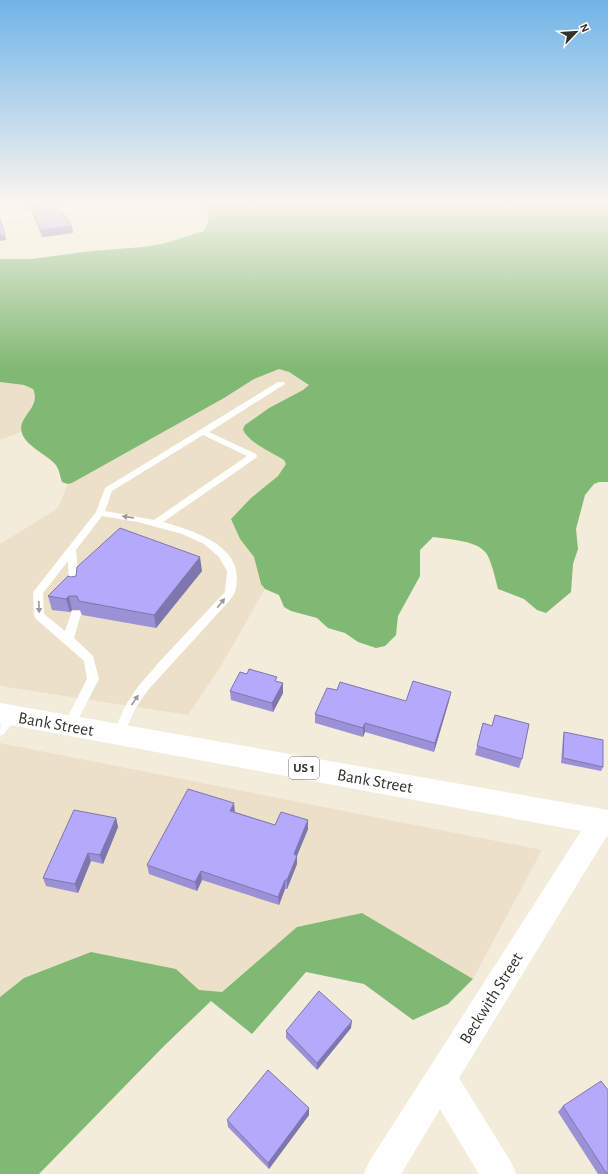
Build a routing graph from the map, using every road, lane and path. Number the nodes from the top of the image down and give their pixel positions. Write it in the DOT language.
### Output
graph roads {
  1 [pos="281,384"];
  2 [pos="203,432"];
  3 [pos="100,513"];
  4 [pos="156,522"];
  5 [pos="72,551"];
  6 [pos="74,586"];
  7 [pos="76,614"];
  8 [pos="68,639"];
  9 [pos="4,720"];
  10 [pos="70,726"];
  11 [pos="118,735"];
  12 [pos="605,823"];
  13 [pos="441,1079"];
  14 [pos="382,1174"];
  15 [pos="499,1174"];
  1 -- 2 [label="lane"];
  2 -- 3 [label="lane"];
  2 -- 4 [label="lane"];
  4 -- 3 [label="lane, one-way"];
  3 -- 5 [label="lane"];
  11 -- 4 [label="lane, one-way"];
  5 -- 6 [label="lane"];
  5 -- 8 [label="lane, one-way"];
  7 -- 8 [label="lane"];
  8 -- 10 [label="lane"];
  9 -- 10 [label="main road, Bank Street / US 1"];
  10 -- 11 [label="main road, Bank Street / US 1"];
  11 -- 12 [label="main road, Bank Street / US 1"];
  12 -- 13 [label="street, Beckwith Street"];
  13 -- 14 [label="street, Beckwith Street"];
  13 -- 15 [label="street"];
}
